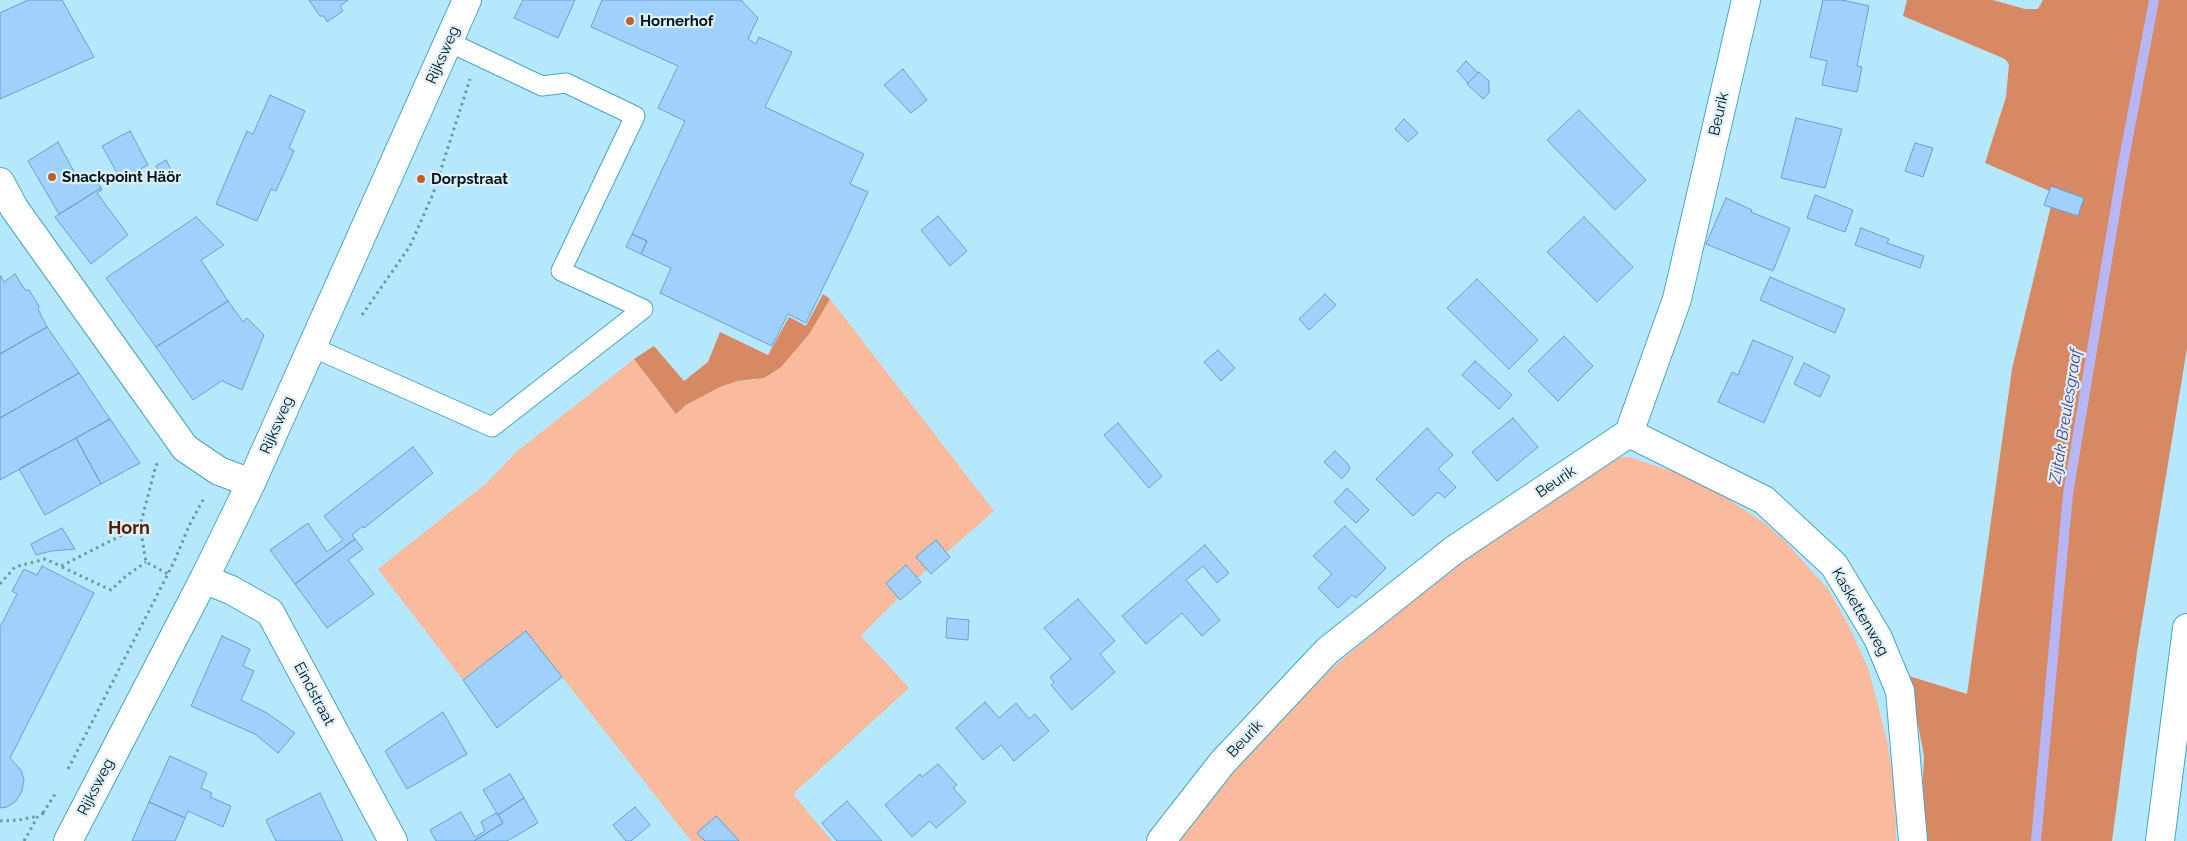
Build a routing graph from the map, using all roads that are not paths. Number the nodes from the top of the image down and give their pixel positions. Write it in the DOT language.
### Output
graph roads {
  1 [pos="467,0"];
  2 [pos="1746,0"];
  3 [pos="449,42"];
  4 [pos="0,182"];
  5 [pos="312,347"];
  6 [pos="1629,433"];
  7 [pos="251,483"];
  8 [pos="204,579"];
  9 [pos="2187,628"];
  10 [pos="68,841"];
  11 [pos="393,841"];
  12 [pos="1161,841"];
  13 [pos="1913,841"];
  14 [pos="2160,841"];
  1 -- 3 [label="main road, Rijksweg"];
  2 -- 6 [label="main road, Beurik"];
  3 -- 5 [label="main road, Rijksweg"];
  3 -- 5 [label="lane"];
  4 -- 7 [label="main road"];
  5 -- 7 [label="main road, Rijksweg"];
  6 -- 12 [label="main road, Beurik"];
  6 -- 13 [label="main road, Kaskettenweg"];
  7 -- 8 [label="main road, Rijksweg"];
  8 -- 10 [label="main road, Rijksweg"];
  8 -- 11 [label="main road, Eindstraat"];
  9 -- 14 [label="main road"];
}
